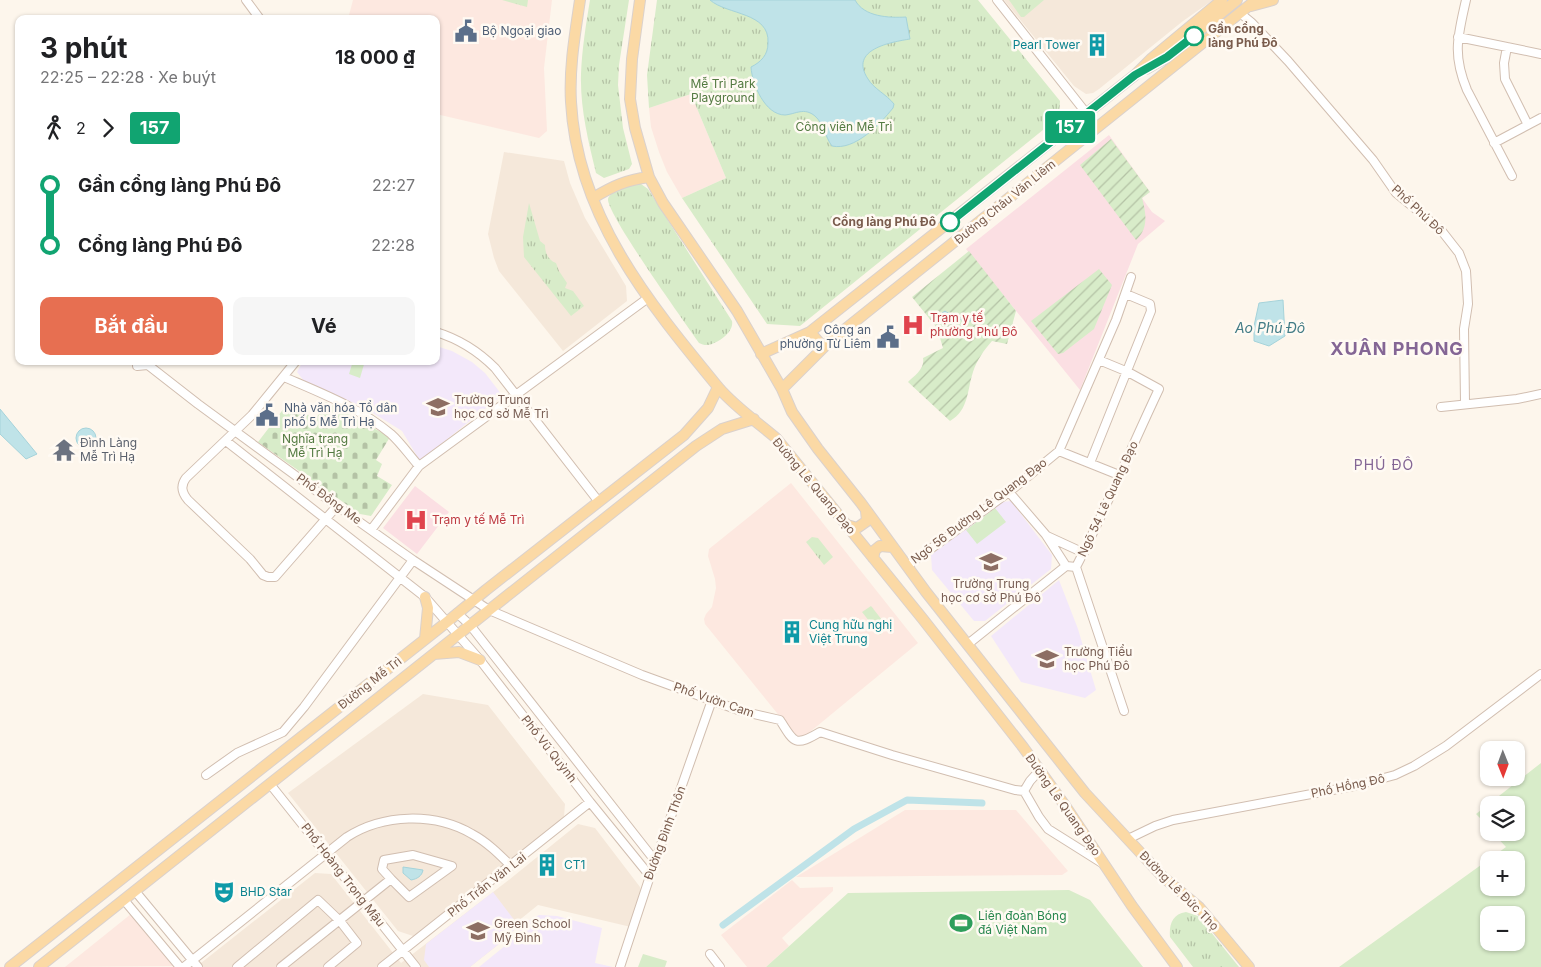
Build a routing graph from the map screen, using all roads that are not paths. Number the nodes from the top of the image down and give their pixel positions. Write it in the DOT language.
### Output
graph roads {
  1 [pos="246,0"];
  2 [pos="580,0"];
  3 [pos="640,0"];
  4 [pos="997,0"];
  5 [pos="1222,0"];
  6 [pos="1237,0"];
  7 [pos="1256,0"];
  8 [pos="1273,0"];
  9 [pos="1466,0"];
  10 [pos="1244,10"];
  11 [pos="257,15"];
  12 [pos="1458,37"];
  13 [pos="1507,47"];
  14 [pos="1541,54"];
  15 [pos="1135,75"];
  16 [pos="1087,114"];
  17 [pos="1541,118"];
  18 [pos="1528,125"];
  19 [pos="1494,143"];
  20 [pos="1512,176"];
  21 [pos="649,177"];
  22 [pos="593,198"];
  23 [pos="971,205"];
  24 [pos="983,220"];
  25 [pos="1132,277"];
  26 [pos="1126,294"];
  27 [pos="648,298"];
  28 [pos="810,332"];
  29 [pos="440,333"];
  30 [pos="823,347"];
  31 [pos="761,354"];
  32 [pos="1099,360"];
  33 [pos="148,365"];
  34 [pos="293,365"];
  35 [pos="138,366"];
  36 [pos="1128,372"];
  37 [pos="284,378"];
  38 [pos="718,388"];
  39 [pos="782,390"];
  40 [pos="1541,394"];
  41 [pos="516,396"];
  42 [pos="1465,404"];
  43 [pos="1441,407"];
  44 [pos="754,419"];
  45 [pos="236,432"];
  46 [pos="686,434"];
  47 [pos="226,441"];
  48 [pos="696,446"];
  49 [pos="1059,451"];
  50 [pos="1090,463"];
  51 [pos="419,466"];
  52 [pos="1119,475"];
  53 [pos="1009,492"];
  54 [pos="599,502"];
  55 [pos="337,506"];
  56 [pos="866,511"];
  57 [pos="326,519"];
  58 [pos="847,525"];
  59 [pos="371,530"];
  60 [pos="1046,535"];
  61 [pos="892,547"];
  62 [pos="1084,553"];
  63 [pos="873,558"];
  64 [pos="413,560"];
  65 [pos="907,566"];
  66 [pos="1066,566"];
  67 [pos="1076,567"];
  68 [pos="400,577"];
  69 [pos="425,597"];
  70 [pos="472,600"];
  71 [pos="489,610"];
  72 [pos="457,613"];
  73 [pos="447,622"];
  74 [pos="470,625"];
  75 [pos="458,634"];
  76 [pos="425,639"];
  77 [pos="968,644"];
  78 [pos="433,654"];
  79 [pos="480,660"];
  80 [pos="1541,674"];
  81 [pos="712,700"];
  82 [pos="1124,711"];
  83 [pos="1040,770"];
  84 [pos="206,775"];
  85 [pos="270,784"];
  86 [pos="1024,791"];
  87 [pos="590,802"];
  88 [pos="1128,839"];
  89 [pos="326,854"];
  90 [pos="656,862"];
  91 [pos="1104,865"];
  92 [pos="511,866"];
  93 [pos="650,876"];
  94 [pos="391,879"];
  95 [pos="135,891"];
  96 [pos="124,900"];
  97 [pos="363,901"];
  98 [pos="68,921"];
  99 [pos="340,921"];
  100 [pos="79,935"];
  101 [pos="403,951"];
  102 [pos="710,954"];
  103 [pos="192,960"];
  104 [pos="10,967"];
  105 [pos="39,967"];
  106 [pos="182,967"];
  107 [pos="198,967"];
  108 [pos="237,967"];
  109 [pos="282,967"];
  110 [pos="328,967"];
  111 [pos="382,967"];
  112 [pos="416,967"];
  113 [pos="620,967"];
  114 [pos="720,967"];
  115 [pos="1176,967"];
  116 [pos="1249,967"];
  1 -- 11 [label="street"];
  2 -- 22 [label="main road, Đường Lê Quang Đạo"];
  3 -- 21 [label="main road, Đường Lê Quang Đạo"];
  4 -- 16 [label="street"];
  5 -- 15 [label="main road, Đường Châu Văn Liêm"];
  6 -- 15 [label="main road"];
  7 -- 10 [label="main road, Đường Châu Văn Liêm"];
  8 -- 10 [label="main road"];
  9 -- 12 [label="street"];
  10 -- 24 [label="main road, Đường Châu Văn Liêm"];
  10 -- 42 [label="street, Phố Phú Đô"];
  12 -- 13 [label="street"];
  12 -- 19 [label="street"];
  13 -- 14 [label="street"];
  13 -- 18 [label="street"];
  15 -- 16 [label="main road, Đường Châu Văn Liêm"];
  16 -- 23 [label="main road, Đường Châu Văn Liêm"];
  17 -- 18 [label="street"];
  18 -- 19 [label="street"];
  19 -- 20 [label="street"];
  21 -- 22 [label="main road"];
  21 -- 31 [label="main road, Đường Lê Quang Đạo"];
  22 -- 27 [label="main road, Đường Lê Quang Đạo"];
  23 -- 24 [label="main road"];
  23 -- 28 [label="main road, Đường Châu Văn Liêm"];
  24 -- 30 [label="main road, Đường Châu Văn Liêm"];
  25 -- 26 [label="street, Ngõ 56 Đường Lê Quang Đạo"];
  26 -- 32 [label="street, Ngõ 56 Đường Lê Quang Đạo"];
  26 -- 36 [label="street"];
  27 -- 38 [label="main road, Đường Lê Quang Đạo"];
  27 -- 41 [label="street"];
  28 -- 30 [label="main road"];
  28 -- 31 [label="main road, Đường Châu Văn Liêm"];
  29 -- 41 [label="street"];
  30 -- 39 [label="main road, Đường Châu Văn Liêm"];
  31 -- 39 [label="main road, Đường Lê Quang Đạo"];
  32 -- 36 [label="street"];
  32 -- 49 [label="street, Ngõ 56 Đường Lê Quang Đạo"];
  33 -- 35 [label="street"];
  33 -- 45 [label="street, Phố Đồng Me"];
  34 -- 37 [label="street"];
  36 -- 50 [label="street"];
  36 -- 52 [label="street, Ngõ 54 Lê Quang Đạo"];
  37 -- 45 [label="street"];
  37 -- 51 [label="street"];
  38 -- 44 [label="main road, Đường Lê Quang Đạo"];
  38 -- 46 [label="main road, Đường Mễ Trì"];
  39 -- 56 [label="main road, Đường Lê Quang Đạo"];
  40 -- 42 [label="street"];
  41 -- 51 [label="street"];
  41 -- 54 [label="street"];
  42 -- 43 [label="street"];
  44 -- 48 [label="main road, Đường Mễ Trì"];
  44 -- 58 [label="main road, Đường Lê Quang Đạo"];
  45 -- 47 [label="street"];
  45 -- 55 [label="street, Phố Đồng Me"];
  46 -- 48 [label="main road"];
  46 -- 54 [label="main road, Đường Mễ Trì"];
  47 -- 57 [label="street, Phố Đồng Me"];
  47 -- 57 [label="street"];
  48 -- 71 [label="main road, Đường Mễ Trì"];
  49 -- 50 [label="street"];
  49 -- 53 [label="street, Ngõ 56 Đường Lê Quang Đạo"];
  50 -- 52 [label="street"];
  51 -- 59 [label="street"];
  52 -- 62 [label="street, Ngõ 54 Lê Quang Đạo"];
  53 -- 60 [label="street"];
  53 -- 65 [label="street, Ngõ 56 Đường Lê Quang Đạo"];
  54 -- 70 [label="main road, Đường Mễ Trì"];
  55 -- 57 [label="street"];
  55 -- 59 [label="street, Phố Đồng Me"];
  56 -- 58 [label="main road"];
  56 -- 61 [label="main road, Đường Lê Quang Đạo"];
  57 -- 68 [label="street, Phố Đồng Me"];
  58 -- 63 [label="main road, Đường Lê Quang Đạo"];
  59 -- 64 [label="street, Phố Đồng Me"];
  60 -- 62 [label="street"];
  60 -- 66 [label="street"];
  61 -- 63 [label="main road"];
  61 -- 65 [label="main road, Đường Lê Quang Đạo"];
  62 -- 67 [label="street, Ngõ 54 Lê Quang Đạo"];
  63 -- 83 [label="main road, Đường Lê Quang Đạo"];
  64 -- 68 [label="street"];
  64 -- 70 [label="street, Phố Đồng Me"];
  65 -- 77 [label="main road, Đường Lê Quang Đạo"];
  66 -- 67 [label="street, Ngõ 54 Lê Quang Đạo"];
  66 -- 77 [label="street, Ngõ 54 Lê Quang Đạo"];
  67 -- 82 [label="street"];
  68 -- 69 [label="street, Phố Đồng Me"];
  68 -- 84 [label="street"];
  69 -- 73 [label="street, Phố Đồng Me"];
  69 -- 76 [label="main road"];
  70 -- 71 [label="street, Phố Vườn Cam"];
  70 -- 72 [label="main road, Đường Mễ Trì"];
  71 -- 74 [label="main road, Đường Mễ Trì"];
  71 -- 81 [label="street, Phố Vườn Cam"];
  72 -- 73 [label="main road, Đường Mễ Trì"];
  72 -- 74 [label="street"];
  73 -- 75 [label="street, Phố Vũ Quỳnh"];
  73 -- 76 [label="main road, Đường Mễ Trì"];
  74 -- 75 [label="main road, Đường Mễ Trì"];
  74 -- 90 [label="street, Phố Vũ Quỳnh"];
  75 -- 78 [label="main road, Đường Mễ Trì"];
  75 -- 79 [label="street, Phố Vũ Quỳnh"];
  76 -- 98 [label="main road, Đường Mễ Trì"];
  77 -- 88 [label="main road, Đường Lê Quang Đạo"];
  78 -- 79 [label="main road"];
  78 -- 85 [label="main road, Đường Mễ Trì"];
  79 -- 87 [label="street, Phố Vũ Quỳnh"];
  80 -- 88 [label="street, Phố Hồng Đô"];
  81 -- 86 [label="street, Phố Vườn Cam"];
  81 -- 90 [label="street, Đường Đình Thôn"];
  83 -- 86 [label="street"];
  83 -- 91 [label="main road, Đường Lê Quang Đạo"];
  85 -- 89 [label="street, Phố Hoàng Trọng Mậu"];
  85 -- 95 [label="main road, Đường Mễ Trì"];
  86 -- 91 [label="street"];
  87 -- 92 [label="street, Phố Trần Văn Lai"];
  87 -- 93 [label="street, Phố Vũ Quỳnh"];
  88 -- 116 [label="main road, Đường Lê Đức Thọ"];
  89 -- 92 [label="street"];
  89 -- 97 [label="street, Phố Hoàng Trọng Mậu"];
  89 -- 103 [label="street"];
  90 -- 93 [label="street, Đường Đình Thôn"];
  91 -- 115 [label="main road"];
  92 -- 101 [label="street, Phố Trần Văn Lai"];
  93 -- 113 [label="street, Đường Đình Thôn"];
  94 -- 94 [label="street"];
  94 -- 97 [label="street"];
  95 -- 96 [label="main road, Đường Mễ Trì"];
  95 -- 103 [label="street"];
  96 -- 100 [label="main road, Đường Mễ Trì"];
  96 -- 106 [label="street"];
  97 -- 99 [label="street"];
  97 -- 101 [label="street, Phố Hoàng Trọng Mậu"];
  98 -- 100 [label="main road"];
  98 -- 104 [label="main road, Đường Mễ Trì"];
  99 -- 108 [label="street"];
  99 -- 109 [label="street"];
  99 -- 110 [label="street"];
  100 -- 105 [label="main road, Đường Mễ Trì"];
  101 -- 111 [label="street, Phố Trần Văn Lai"];
  101 -- 112 [label="street, Phố Hoàng Trọng Mậu"];
  102 -- 114 [label="street"];
  103 -- 106 [label="street"];
  103 -- 107 [label="street"];
}
